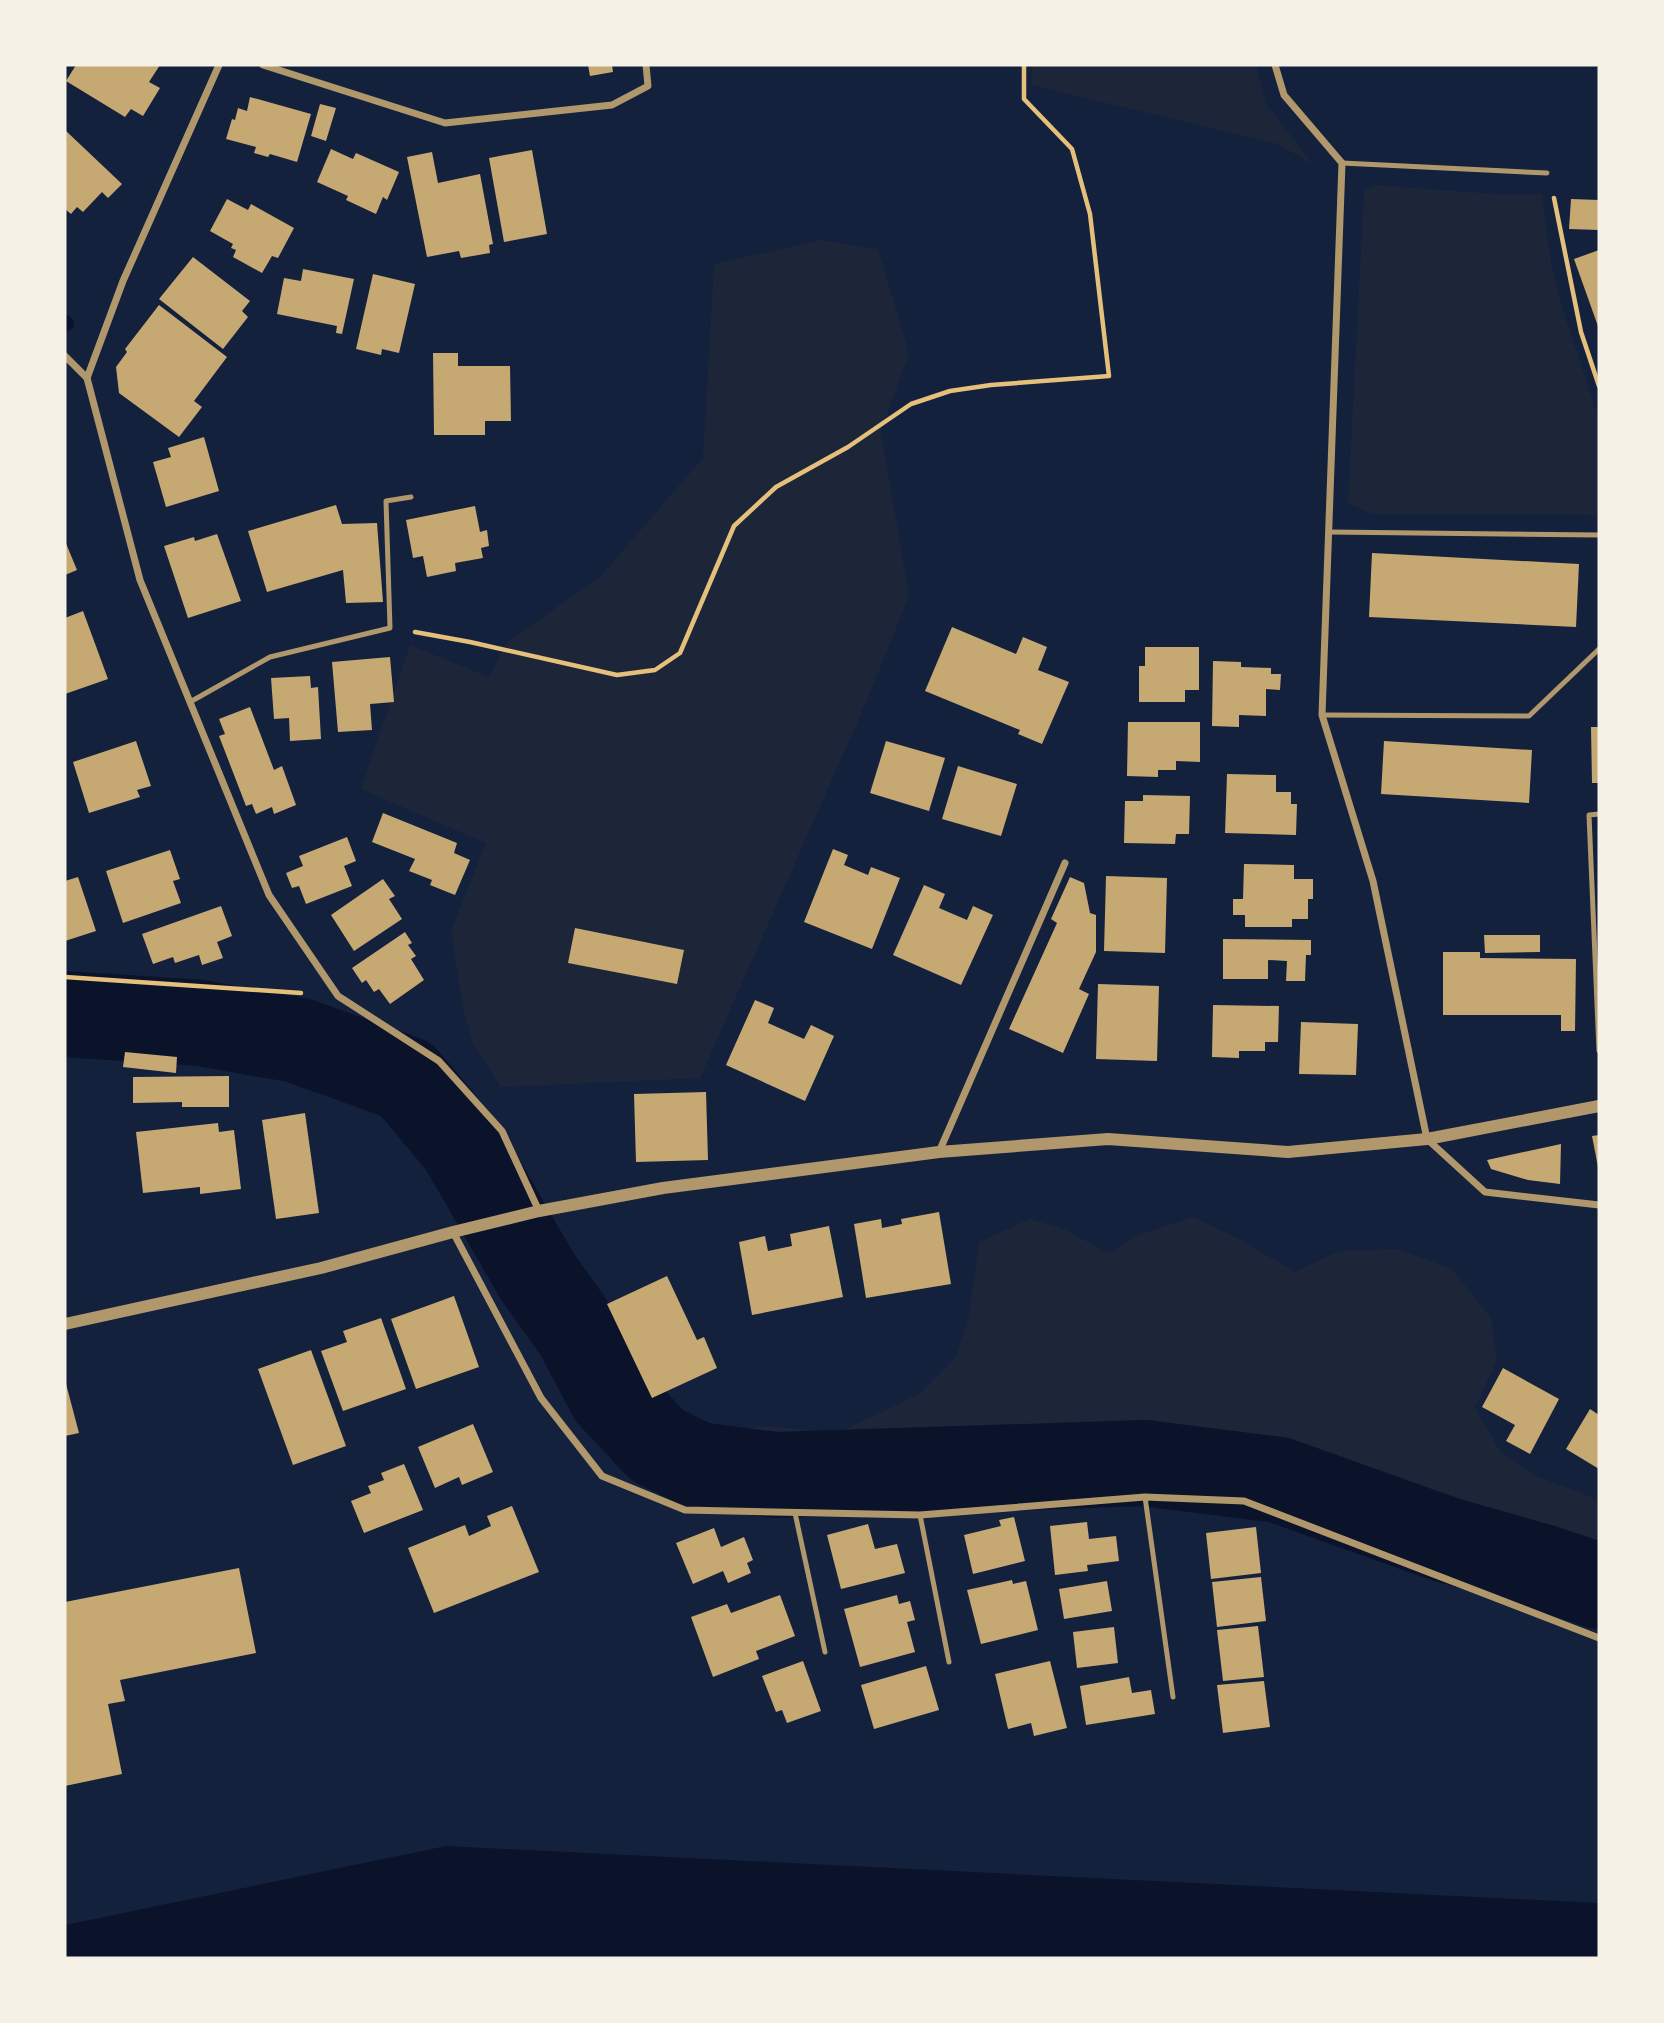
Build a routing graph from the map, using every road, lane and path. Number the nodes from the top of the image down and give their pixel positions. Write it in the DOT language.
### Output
graph roads {
  1 [pos="219,65"];
  2 [pos="263,65"];
  3 [pos="646,65"];
  4 [pos="1024,65"];
  5 [pos="1275,65"];
  6 [pos="1342,163"];
  7 [pos="1548,173"];
  8 [pos="65,356"];
  9 [pos="87,378"];
  10 [pos="1599,386"];
  11 [pos="411,498"];
  12 [pos="1329,532"];
  13 [pos="1599,535"];
  14 [pos="390,628"];
  15 [pos="1599,649"];
  16 [pos="190,702"];
  17 [pos="1322,715"];
  18 [pos="1599,814"];
  19 [pos="1065,863"];
  20 [pos="65,976"];
  21 [pos="338,996"];
  22 [pos="1599,1051"];
  23 [pos="1599,1106"];
  24 [pos="1427,1139"];
  25 [pos="939,1152"];
  26 [pos="1599,1205"];
  27 [pos="539,1211"];
  28 [pos="453,1232"];
  29 [pos="65,1324"];
  30 [pos="1145,1497"];
  31 [pos="796,1513"];
  32 [pos="920,1515"];
  33 [pos="1599,1638"];
  34 [pos="825,1652"];
  35 [pos="949,1662"];
  36 [pos="1173,1697"];
  1 -- 9 [label="street"];
  2 -- 3 [label="street"];
  4 -- 14 [label="path"];
  5 -- 6 [label="street"];
  6 -- 7 [label="lane"];
  6 -- 12 [label="street"];
  7 -- 10 [label="path"];
  8 -- 9 [label="street"];
  9 -- 16 [label="street"];
  11 -- 14 [label="lane"];
  12 -- 13 [label="lane"];
  12 -- 17 [label="street"];
  14 -- 16 [label="lane"];
  15 -- 17 [label="lane"];
  16 -- 21 [label="street"];
  17 -- 24 [label="street"];
  18 -- 22 [label="lane"];
  19 -- 25 [label="street"];
  20 -- 21 [label="path"];
  21 -- 27 [label="street"];
  23 -- 24 [label="street"];
  24 -- 25 [label="street"];
  24 -- 26 [label="street"];
  25 -- 27 [label="street"];
  27 -- 28 [label="street"];
  28 -- 29 [label="street"];
  28 -- 31 [label="street"];
  30 -- 32 [label="street"];
  30 -- 33 [label="street"];
  30 -- 36 [label="lane"];
  31 -- 32 [label="street"];
  31 -- 34 [label="lane"];
  32 -- 35 [label="lane"];
}
